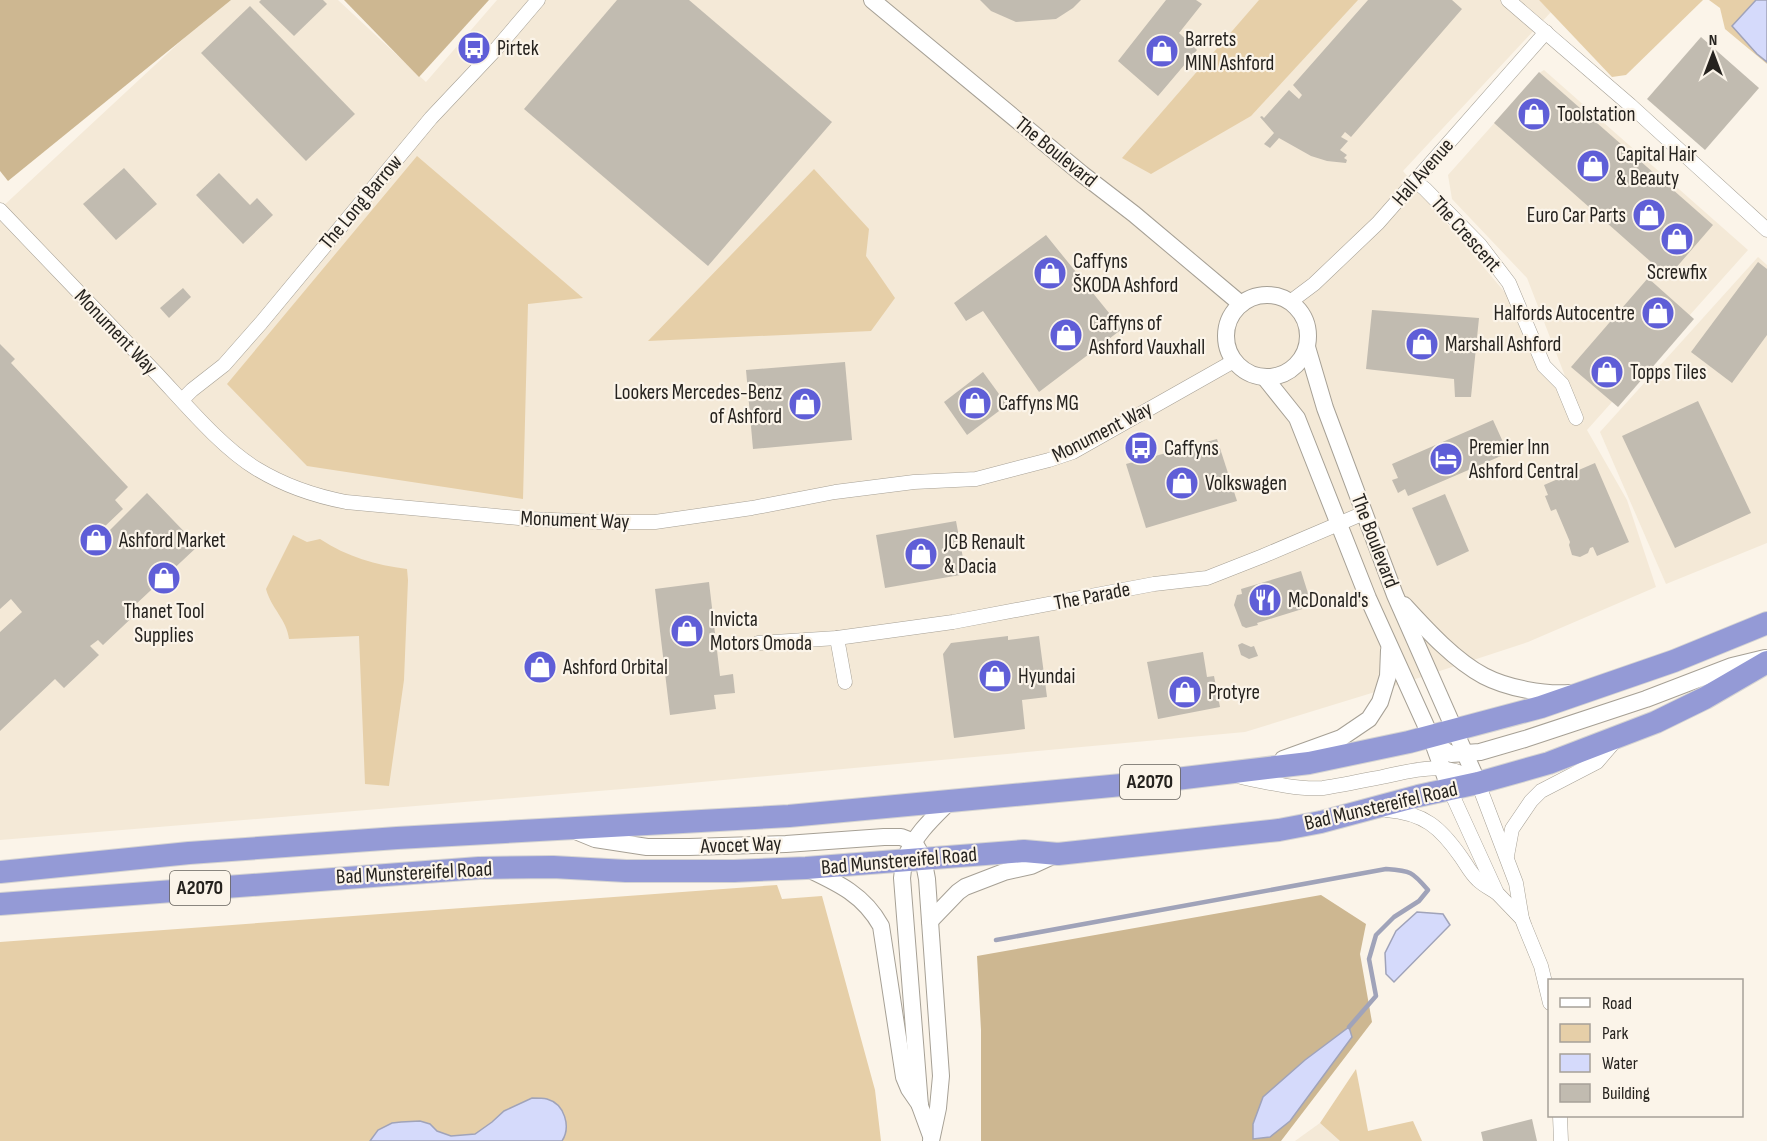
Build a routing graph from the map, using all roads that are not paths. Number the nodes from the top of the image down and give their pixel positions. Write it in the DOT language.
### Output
graph roads {
  1 [pos="538,0"];
  2 [pos="872,0"];
  3 [pos="1508,0"];
  4 [pos="1546,32"];
  5 [pos="1415,181"];
  6 [pos="0,210"];
  7 [pos="1767,230"];
  8 [pos="1290,302"];
  9 [pos="1241,304"];
  10 [pos="1307,347"];
  11 [pos="1234,361"];
  12 [pos="1265,378"];
  13 [pos="182,400"];
  14 [pos="1576,418"];
  15 [pos="1364,513"];
  16 [pos="1339,524"];
  17 [pos="1395,595"];
  18 [pos="1767,623"];
  19 [pos="837,638"];
  20 [pos="758,643"];
  21 [pos="1389,646"];
  22 [pos="1767,657"];
  23 [pos="1767,662"];
  24 [pos="845,682"];
  25 [pos="1584,693"];
  26 [pos="1456,730"];
  27 [pos="1431,737"];
  28 [pos="1618,737"];
  29 [pos="1466,753"];
  30 [pos="1442,768"];
  31 [pos="1254,770"];
  32 [pos="1222,774"];
  33 [pos="1478,783"];
  34 [pos="1450,790"];
  35 [pos="950,801"];
  36 [pos="1367,809"];
  37 [pos="569,828"];
  38 [pos="914,853"];
  39 [pos="1058,854"];
  40 [pos="1506,857"];
  41 [pos="806,868"];
  42 [pos="0,872"];
  43 [pos="1497,893"];
  44 [pos="0,904"];
  45 [pos="1522,919"];
  46 [pos="930,921"];
  47 [pos="1548,995"];
  48 [pos="920,1106"];
  49 [pos="1560,1117"];
  50 [pos="931,1139"];
  51 [pos="1561,1141"];
  1 -- 13 [label="street, The Long Barrow"];
  2 -- 9 [label="street, The Boulevard"];
  3 -- 4 [label="street"];
  4 -- 5 [label="street, Hall Avenue"];
  4 -- 7 [label="street"];
  5 -- 8 [label="street, Hall Avenue"];
  5 -- 14 [label="street, The Crescent"];
  6 -- 13 [label="street, Monument Way"];
  8 -- 9 [label="street"];
  8 -- 10 [label="street"];
  9 -- 11 [label="street"];
  10 -- 12 [label="street"];
  10 -- 15 [label="street, The Boulevard"];
  11 -- 12 [label="street"];
  11 -- 13 [label="street, Monument Way"];
  12 -- 16 [label="street, The Boulevard"];
  15 -- 16 [label="street, The Parade"];
  15 -- 17 [label="street, The Boulevard"];
  16 -- 19 [label="street, The Parade"];
  16 -- 21 [label="street, The Boulevard"];
  17 -- 25 [label="street"];
  17 -- 26 [label="street, The Boulevard"];
  18 -- 25 [label="highway, Bad Munstereifel Road / A2070"];
  19 -- 20 [label="street, The Parade"];
  19 -- 24 [label="street"];
  21 -- 27 [label="street, The Boulevard"];
  21 -- 31 [label="street"];
  22 -- 29 [label="street"];
  23 -- 28 [label="highway, Bad Munstereifel Road / A2070"];
  25 -- 26 [label="highway, Bad Munstereifel Road / A2070"];
  26 -- 27 [label="highway, Bad Munstereifel Road / A2070"];
  26 -- 29 [label="street, The Boulevard"];
  27 -- 29 [label="street"];
  27 -- 30 [label="street, The Boulevard"];
  27 -- 31 [label="highway, Bad Munstereifel Road / A2070"];
  28 -- 33 [label="highway, Bad Munstereifel Road / A2070"];
  28 -- 40 [label="street"];
  29 -- 33 [label="street, The Boulevard"];
  30 -- 32 [label="street"];
  30 -- 33 [label="street"];
  30 -- 34 [label="street, The Boulevard"];
  31 -- 32 [label="highway, Bad Munstereifel Road / A2070"];
  32 -- 35 [label="highway, Bad Munstereifel Road / A2070"];
  33 -- 34 [label="highway, Bad Munstereifel Road / A2070"];
  33 -- 40 [label="street"];
  34 -- 36 [label="highway, Bad Munstereifel Road / A2070"];
  34 -- 43 [label="street"];
  35 -- 37 [label="highway, Bad Munstereifel Road / A2070"];
  35 -- 38 [label="street"];
  36 -- 39 [label="highway, Bad Munstereifel Road / A2070"];
  36 -- 43 [label="street"];
  37 -- 38 [label="street, Avocet Way"];
  37 -- 42 [label="highway, Bad Munstereifel Road / A2070"];
  38 -- 39 [label="highway, Bad Munstereifel Road / A2070"];
  38 -- 41 [label="highway, Bad Munstereifel Road / A2070"];
  38 -- 46 [label="street, Avocet Way"];
  38 -- 48 [label="street, Avocet Way"];
  39 -- 46 [label="street"];
  40 -- 45 [label="street"];
  41 -- 44 [label="highway, Bad Munstereifel Road / A2070"];
  41 -- 48 [label="street, Avocet Way"];
  43 -- 45 [label="street"];
  45 -- 47 [label="street"];
  46 -- 50 [label="street, Avocet Way"];
  48 -- 50 [label="street, Avocet Way"];
  49 -- 51 [label="street"];
}
